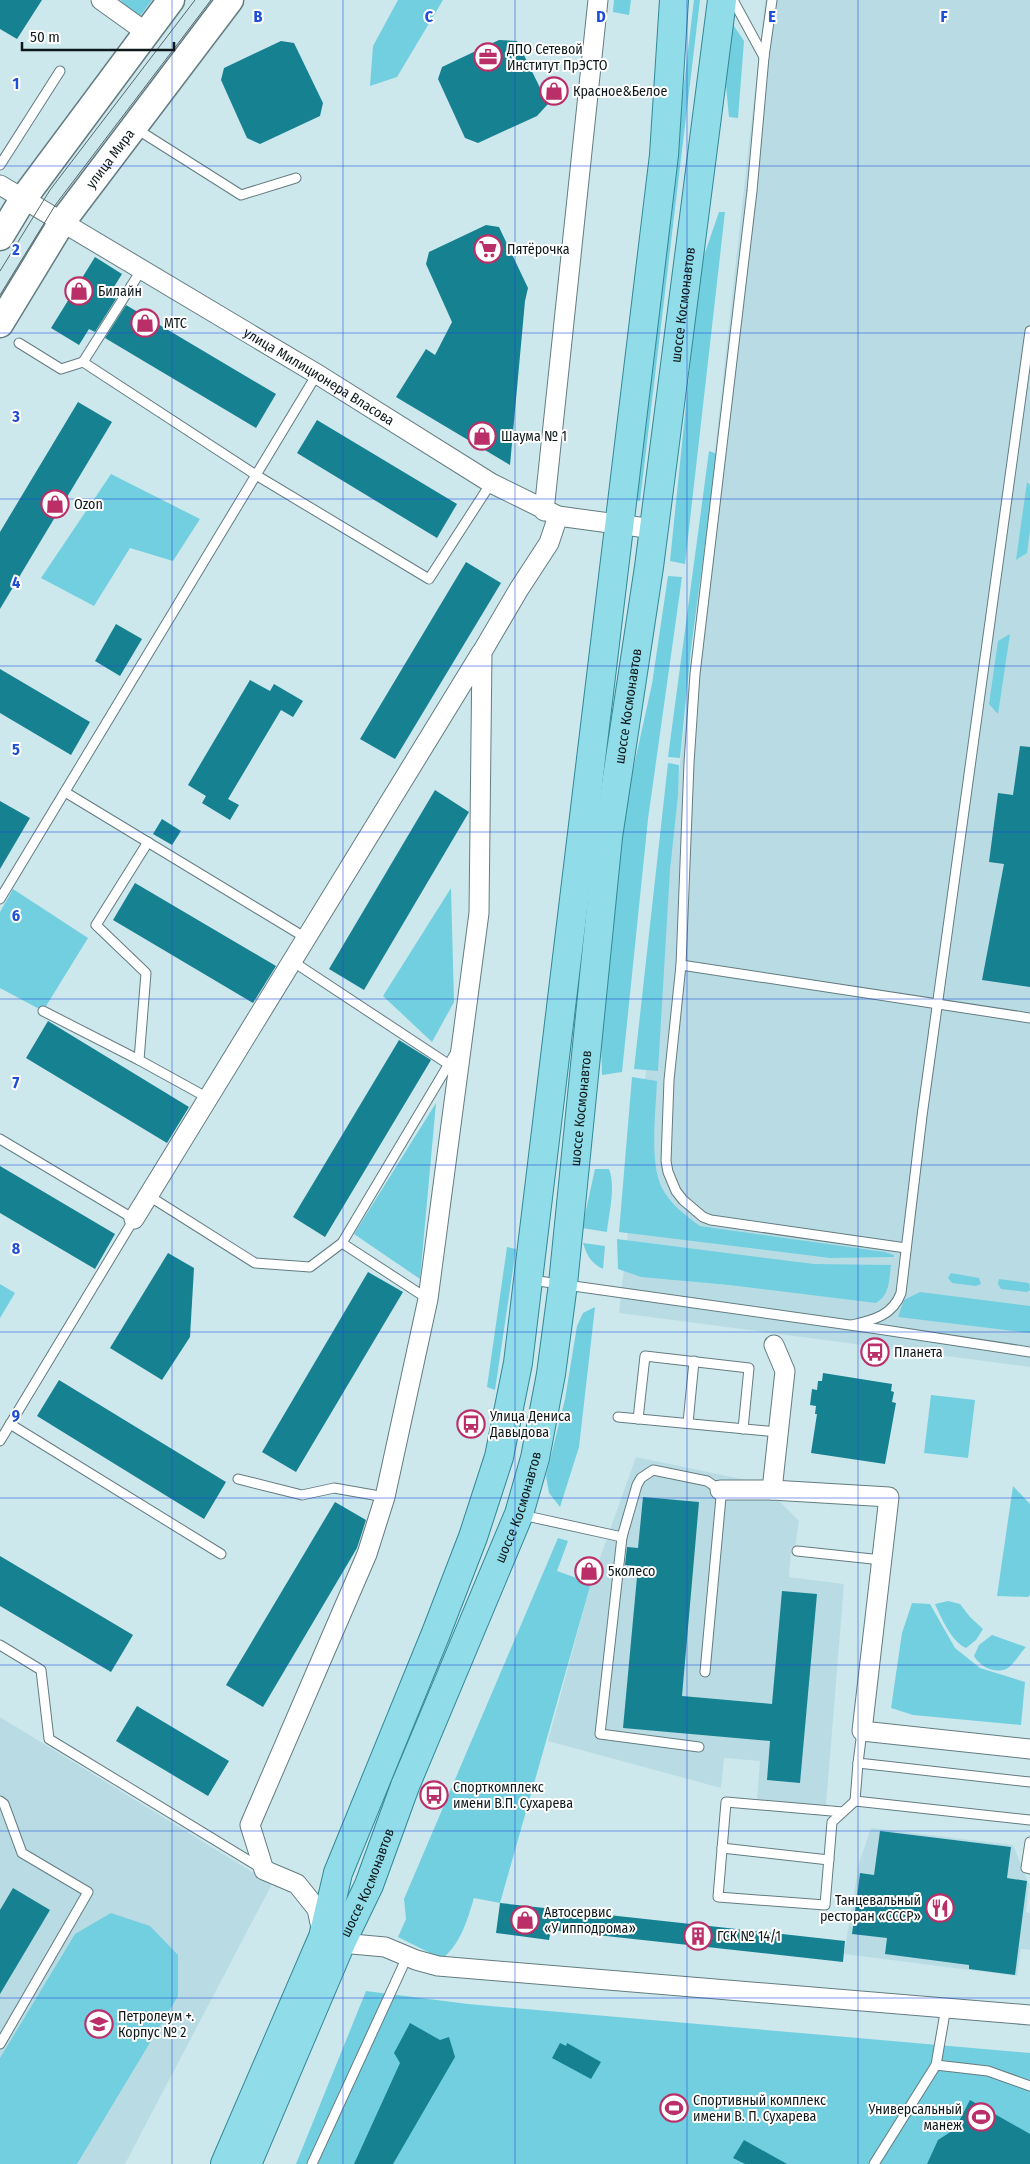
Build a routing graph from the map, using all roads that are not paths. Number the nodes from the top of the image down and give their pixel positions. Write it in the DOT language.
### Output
graph roads {
  1 [pos="101,0"];
  2 [pos="171,0"];
  3 [pos="230,0"];
  4 [pos="598,0"];
  5 [pos="674,0"];
  6 [pos="722,0"];
  7 [pos="733,0"];
  8 [pos="772,0"];
  9 [pos="147,33"];
  10 [pos="764,57"];
  11 [pos="60,71"];
  12 [pos="133,127"];
  13 [pos="0,165"];
  14 [pos="296,178"];
  15 [pos="0,185"];
  16 [pos="23,199"];
  17 [pos="62,222"];
  18 [pos="0,237"];
  19 [pos="142,269"];
  20 [pos="0,324"];
  21 [pos="1030,331"];
  22 [pos="19,343"];
  23 [pos="83,362"];
  24 [pos="316,374"];
  25 [pos="256,475"];
  26 [pos="491,483"];
  27 [pos="551,513"];
  28 [pos="621,524"];
  29 [pos="654,530"];
  30 [pos="482,652"];
  31 [pos="65,792"];
  32 [pos="148,842"];
  33 [pos="0,899"];
  34 [pos="306,938"];
  35 [pos="292,961"];
  36 [pos="681,965"];
  37 [pos="938,1005"];
  38 [pos="43,1011"];
  39 [pos="1030,1018"];
  40 [pos="461,1043"];
  41 [pos="139,1060"];
  42 [pos="448,1064"];
  43 [pos="208,1098"];
  44 [pos="0,1139"];
  45 [pos="149,1196"];
  46 [pos="134,1219"];
  47 [pos="342,1243"];
  48 [pos="906,1248"];
  49 [pos="528,1280"];
  50 [pos="563,1284"];
  51 [pos="428,1299"];
  52 [pos="852,1325"];
  53 [pos="774,1345"];
  54 [pos="1030,1352"];
  55 [pos="694,1362"];
  56 [pos="618,1417"];
  57 [pos="638,1419"];
  58 [pos="688,1423"];
  59 [pos="10,1424"];
  60 [pos="742,1429"];
  61 [pos="777,1432"];
  62 [pos="0,1441"];
  63 [pos="238,1479"];
  64 [pos="720,1490"];
  65 [pos="772,1490"];
  66 [pos="385,1497"];
  67 [pos="519,1514"];
  68 [pos="622,1537"];
  69 [pos="797,1551"];
  70 [pos="221,1554"];
  71 [pos="882,1560"];
  72 [pos="0,1645"];
  73 [pos="705,1672"];
  74 [pos="862,1731"];
  75 [pos="700,1747"];
  76 [pos="1030,1749"];
  77 [pos="858,1763"];
  78 [pos="1030,1782"];
  79 [pos="0,1801"];
  80 [pos="855,1801"];
  81 [pos="843,1812"];
  82 [pos="1030,1820"];
  83 [pos="1030,1842"];
  84 [pos="722,1848"];
  85 [pos="829,1860"];
  86 [pos="1030,1869"];
  87 [pos="264,1870"];
  88 [pos="332,1940"];
  89 [pos="407,1957"];
  90 [pos="946,2007"];
  91 [pos="1030,2015"];
  92 [pos="0,2044"];
  93 [pos="936,2065"];
  94 [pos="1030,2086"];
  95 [pos="225,2164"];
  96 [pos="247,2164"];
  97 [pos="312,2164"];
  98 [pos="874,2164"];
  1 -- 9 [label="street"];
  2 -- 9 [label="main road"];
  3 -- 12 [label="main road, улица Мира"];
  4 -- 27 [label="street"];
  5 -- 28 [label="main road, шоссе Космонавтов"];
  6 -- 29 [label="main road, шоссе Космонавтов"];
  7 -- 10 [label="lane"];
  8 -- 10 [label="lane"];
  9 -- 16 [label="main road"];
  10 -- 36 [label="lane"];
  11 -- 13 [label="lane"];
  12 -- 14 [label="lane"];
  12 -- 17 [label="main road, улица Мира"];
  15 -- 16 [label="street, улица Милиционера Власова"];
  16 -- 17 [label="street, улица Милиционера Власова"];
  16 -- 18 [label="main road"];
  17 -- 19 [label="street, улица Милиционера Власова"];
  17 -- 20 [label="main road, улица Мира"];
  19 -- 23 [label="lane"];
  19 -- 24 [label="street, улица Милиционера Власова"];
  21 -- 37 [label="lane"];
  22 -- 23 [label="lane"];
  23 -- 25 [label="lane"];
  24 -- 25 [label="lane"];
  24 -- 26 [label="street, улица Милиционера Власова"];
  25 -- 26 [label="lane"];
  25 -- 31 [label="lane"];
  26 -- 27 [label="street, улица Милиционера Власова"];
  27 -- 28 [label="street, улица Милиционера Власова"];
  27 -- 30 [label="street"];
  28 -- 29 [label="street, улица Милиционера Власова"];
  28 -- 49 [label="main road, шоссе Космонавтов"];
  29 -- 50 [label="main road, шоссе Космонавтов"];
  30 -- 34 [label="street"];
  30 -- 40 [label="street"];
  31 -- 32 [label="lane"];
  31 -- 33 [label="lane"];
  32 -- 34 [label="lane"];
  32 -- 41 [label="lane"];
  34 -- 35 [label="street"];
  35 -- 42 [label="lane"];
  35 -- 43 [label="street"];
  36 -- 37 [label="lane"];
  36 -- 48 [label="lane"];
  37 -- 39 [label="lane"];
  37 -- 48 [label="lane"];
  38 -- 41 [label="lane"];
  40 -- 42 [label="lane"];
  40 -- 51 [label="street"];
  41 -- 43 [label="lane"];
  42 -- 47 [label="lane"];
  43 -- 45 [label="street"];
  44 -- 46 [label="lane"];
  45 -- 46 [label="street"];
  45 -- 47 [label="lane"];
  46 -- 59 [label="lane"];
  47 -- 51 [label="lane"];
  48 -- 52 [label="lane"];
  49 -- 50 [label="lane"];
  49 -- 88 [label="main road, шоссе Космонавтов"];
  50 -- 52 [label="lane"];
  50 -- 67 [label="main road, шоссе Космонавтов"];
  51 -- 66 [label="street"];
  52 -- 54 [label="lane"];
  53 -- 61 [label="street"];
  55 -- 57 [label="lane"];
  55 -- 58 [label="lane"];
  55 -- 60 [label="lane"];
  56 -- 57 [label="lane"];
  57 -- 58 [label="lane"];
  58 -- 60 [label="lane"];
  59 -- 62 [label="lane"];
  59 -- 70 [label="lane"];
  60 -- 61 [label="lane"];
  61 -- 65 [label="street"];
  63 -- 66 [label="lane"];
  64 -- 65 [label="street"];
  64 -- 68 [label="lane"];
  64 -- 73 [label="lane"];
  65 -- 71 [label="street"];
  66 -- 87 [label="street"];
  67 -- 68 [label="lane"];
  67 -- 88 [label="main road, шоссе Космонавтов"];
  68 -- 75 [label="lane"];
  69 -- 71 [label="lane"];
  71 -- 74 [label="street"];
  72 -- 87 [label="lane"];
  74 -- 76 [label="street"];
  74 -- 77 [label="lane"];
  77 -- 78 [label="lane"];
  77 -- 80 [label="lane"];
  79 -- 92 [label="lane"];
  80 -- 81 [label="lane"];
  80 -- 82 [label="lane"];
  81 -- 84 [label="lane"];
  81 -- 85 [label="lane"];
  83 -- 86 [label="lane"];
  84 -- 85 [label="lane"];
  84 -- 85 [label="lane"];
  87 -- 88 [label="street, шоссе Космонавтов"];
  88 -- 89 [label="street"];
  88 -- 95 [label="main road, шоссе Космонавтов"];
  88 -- 96 [label="main road, шоссе Космонавтов"];
  89 -- 90 [label="street"];
  89 -- 97 [label="lane"];
  90 -- 91 [label="street"];
  90 -- 93 [label="lane"];
  93 -- 94 [label="lane"];
  93 -- 98 [label="lane"];
}
